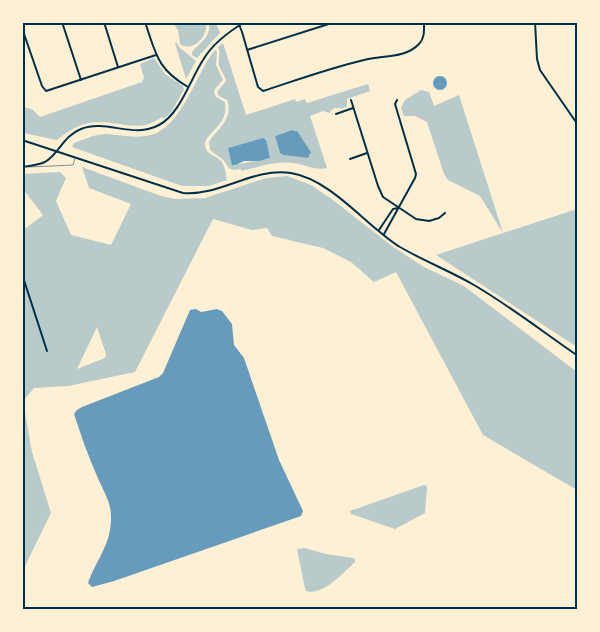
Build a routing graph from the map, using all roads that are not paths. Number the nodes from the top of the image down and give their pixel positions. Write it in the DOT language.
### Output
graph roads {
  1 [pos="62,22"];
  2 [pos="104,22"];
  3 [pos="145,22"];
  4 [pos="245,22"];
  5 [pos="335,22"];
  6 [pos="424,22"];
  7 [pos="535,22"];
  8 [pos="238,24"];
  9 [pos="22,28"];
  10 [pos="247,50"];
  11 [pos="156,55"];
  12 [pos="118,68"];
  13 [pos="81,80"];
  14 [pos="188,87"];
  15 [pos="350,100"];
  16 [pos="397,100"];
  17 [pos="353,108"];
  18 [pos="336,114"];
  19 [pos="578,125"];
  20 [pos="22,140"];
  21 [pos="56,152"];
  22 [pos="367,153"];
  23 [pos="75,158"];
  24 [pos="350,159"];
  25 [pos="22,167"];
  26 [pos="398,208"];
  27 [pos="445,213"];
  28 [pos="379,230"];
  29 [pos="384,234"];
  30 [pos="22,274"];
  31 [pos="47,351"];
  32 [pos="578,356"];
  1 -- 13 [label="street"];
  2 -- 12 [label="street"];
  3 -- 11 [label="street"];
  4 -- 8 [label="street"];
  5 -- 10 [label="street"];
  6 -- 10 [label="street"];
  7 -- 19 [label="street"];
  8 -- 10 [label="street"];
  8 -- 14 [label="street"];
  9 -- 13 [label="street"];
  11 -- 12 [label="street"];
  11 -- 14 [label="street"];
  12 -- 13 [label="street"];
  14 -- 21 [label="street"];
  15 -- 17 [label="street"];
  16 -- 26 [label="street"];
  17 -- 18 [label="street"];
  17 -- 22 [label="street"];
  20 -- 21 [label="street"];
  21 -- 23 [label="street"];
  21 -- 25 [label="street"];
  22 -- 24 [label="street"];
  22 -- 26 [label="street"];
  23 -- 25 [label="lane"];
  23 -- 28 [label="street"];
  26 -- 27 [label="street"];
  26 -- 28 [label="street"];
  26 -- 29 [label="street"];
  28 -- 29 [label="street"];
  29 -- 32 [label="street"];
  30 -- 31 [label="street"];
}
